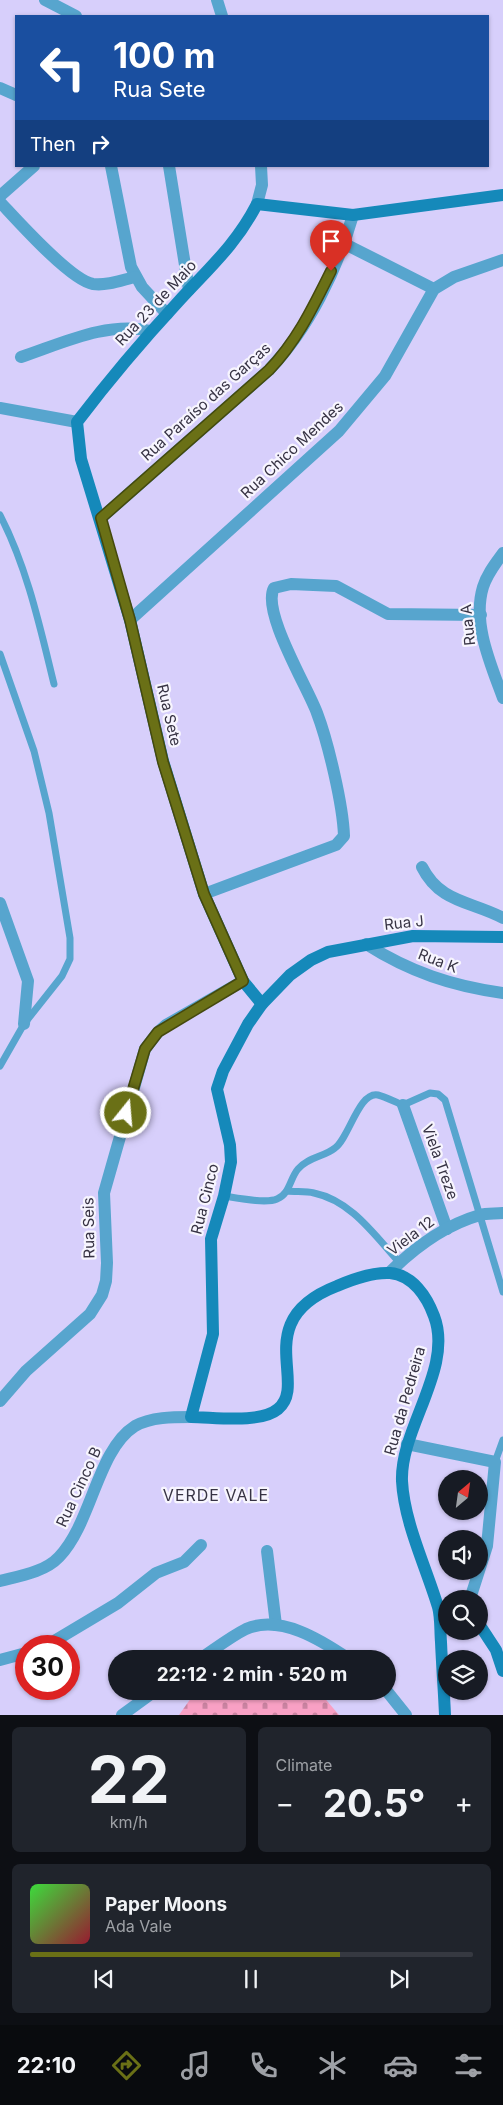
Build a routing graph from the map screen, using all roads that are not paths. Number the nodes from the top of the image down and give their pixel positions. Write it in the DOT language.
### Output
graph roads {
  1 [pos="45,0"];
  2 [pos="217,0"];
  3 [pos="74,15"];
  4 [pos="222,15"];
  5 [pos="0,88"];
  6 [pos="15,95"];
  7 [pos="33,167"];
  8 [pos="111,167"];
  9 [pos="169,167"];
  10 [pos="261,167"];
  11 [pos="0,196"];
  12 [pos="503,196"];
  13 [pos="0,202"];
  14 [pos="257,204"];
  15 [pos="353,214"];
  16 [pos="344,244"];
  17 [pos="503,260"];
  18 [pos="135,277"];
  19 [pos="434,289"];
  20 [pos="189,290"];
  21 [pos="167,314"];
  22 [pos="151,330"];
  23 [pos="21,357"];
  24 [pos="0,408"];
  25 [pos="77,422"];
  26 [pos="0,515"];
  27 [pos="101,518"];
  28 [pos="503,553"];
  29 [pos="481,614"];
  30 [pos="130,620"];
  31 [pos="0,654"];
  32 [pos="54,684"];
  33 [pos="503,698"];
  34 [pos="422,867"];
  35 [pos="204,894"];
  36 [pos="0,903"];
  37 [pos="503,918"];
  38 [pos="503,937"];
  39 [pos="366,944"];
  40 [pos="311,960"];
  41 [pos="243,981"];
  42 [pos="503,993"];
  43 [pos="262,1004"];
  44 [pos="24,1024"];
  45 [pos="0,1066"];
  46 [pos="402,1105"];
  47 [pos="287,1191"];
  48 [pos="224,1196"];
  49 [pos="503,1213"];
  50 [pos="481,1214"];
  51 [pos="447,1229"];
  52 [pos="400,1263"];
  53 [pos="389,1273"];
  54 [pos="503,1292"];
  55 [pos="0,1401"];
  56 [pos="191,1417"];
  57 [pos="503,1440"];
  58 [pos="408,1444"];
  59 [pos="495,1462"];
  60 [pos="201,1545"];
  61 [pos="267,1551"];
  62 [pos="0,1580"];
  63 [pos="473,1590"];
  64 [pos="438,1599"];
  65 [pos="276,1625"];
  66 [pos="64,1635"];
  67 [pos="488,1638"];
  68 [pos="443,1640"];
  69 [pos="214,1650"];
  70 [pos="335,1650"];
  71 [pos="15,1656"];
  72 [pos="0,1660"];
  73 [pos="503,1671"];
  74 [pos="143,1700"];
  75 [pos="394,1700"];
  76 [pos="122,1715"];
  77 [pos="406,1715"];
  78 [pos="445,1715"];
  1 -- 3 [label="street"];
  2 -- 4 [label="street"];
  5 -- 6 [label="street"];
  7 -- 11 [label="street"];
  8 -- 18 [label="street"];
  9 -- 20 [label="street"];
  10 -- 14 [label="street"];
  12 -- 15 [label="street"];
  13 -- 18 [label="street"];
  14 -- 15 [label="street"];
  14 -- 20 [label="street, Rua 23 de Maio"];
  15 -- 16 [label="street, Rua Paraíso das Garças"];
  16 -- 19 [label="street"];
  16 -- 27 [label="street, Rua Paraíso das Garças"];
  17 -- 19 [label="street"];
  18 -- 21 [label="street"];
  19 -- 30 [label="street, Rua Chico Mendes"];
  20 -- 21 [label="street, Rua 23 de Maio"];
  21 -- 22 [label="street, Rua 23 de Maio"];
  22 -- 23 [label="street"];
  22 -- 25 [label="street, Rua 23 de Maio"];
  24 -- 25 [label="street"];
  25 -- 27 [label="street, Rua Sete"];
  26 -- 32 [label="lane"];
  27 -- 30 [label="street, Rua Sete"];
  28 -- 29 [label="street, Rua A"];
  29 -- 33 [label="street, Rua A"];
  29 -- 35 [label="street"];
  30 -- 35 [label="street, Rua Sete"];
  31 -- 44 [label="lane"];
  34 -- 37 [label="street"];
  35 -- 41 [label="street, Rua Sete"];
  36 -- 44 [label="street"];
  38 -- 39 [label="street, Rua J"];
  39 -- 40 [label="street, Rua J"];
  39 -- 42 [label="street, Rua K"];
  40 -- 43 [label="street, Rua Cinco"];
  41 -- 43 [label="street, Rua Sete"];
  41 -- 55 [label="street, Rua Seis"];
  43 -- 48 [label="street, Rua Cinco"];
  44 -- 45 [label="lane"];
  46 -- 47 [label="lane"];
  46 -- 50 [label="lane"];
  46 -- 51 [label="street, Viela Treze"];
  47 -- 48 [label="lane"];
  47 -- 52 [label="lane"];
  48 -- 56 [label="street, Rua Cinco"];
  49 -- 50 [label="street"];
  50 -- 51 [label="street, Viela 12"];
  50 -- 54 [label="lane"];
  51 -- 52 [label="street, Viela 12"];
  52 -- 53 [label="street, Viela 12"];
  53 -- 56 [label="street"];
  53 -- 58 [label="street, Rua da Pedreira"];
  56 -- 62 [label="street, Rua Cinco B"];
  57 -- 59 [label="lane"];
  58 -- 59 [label="street"];
  58 -- 64 [label="street, Rua da Pedreira"];
  59 -- 63 [label="street"];
  60 -- 66 [label="street"];
  61 -- 65 [label="street"];
  65 -- 69 [label="street"];
  65 -- 70 [label="street"];
  67 -- 73 [label="street"];
  68 -- 78 [label="street, Rua da Pedreira"];
  71 -- 72 [label="street"];
  74 -- 76 [label="street"];
  75 -- 77 [label="street"];
}
